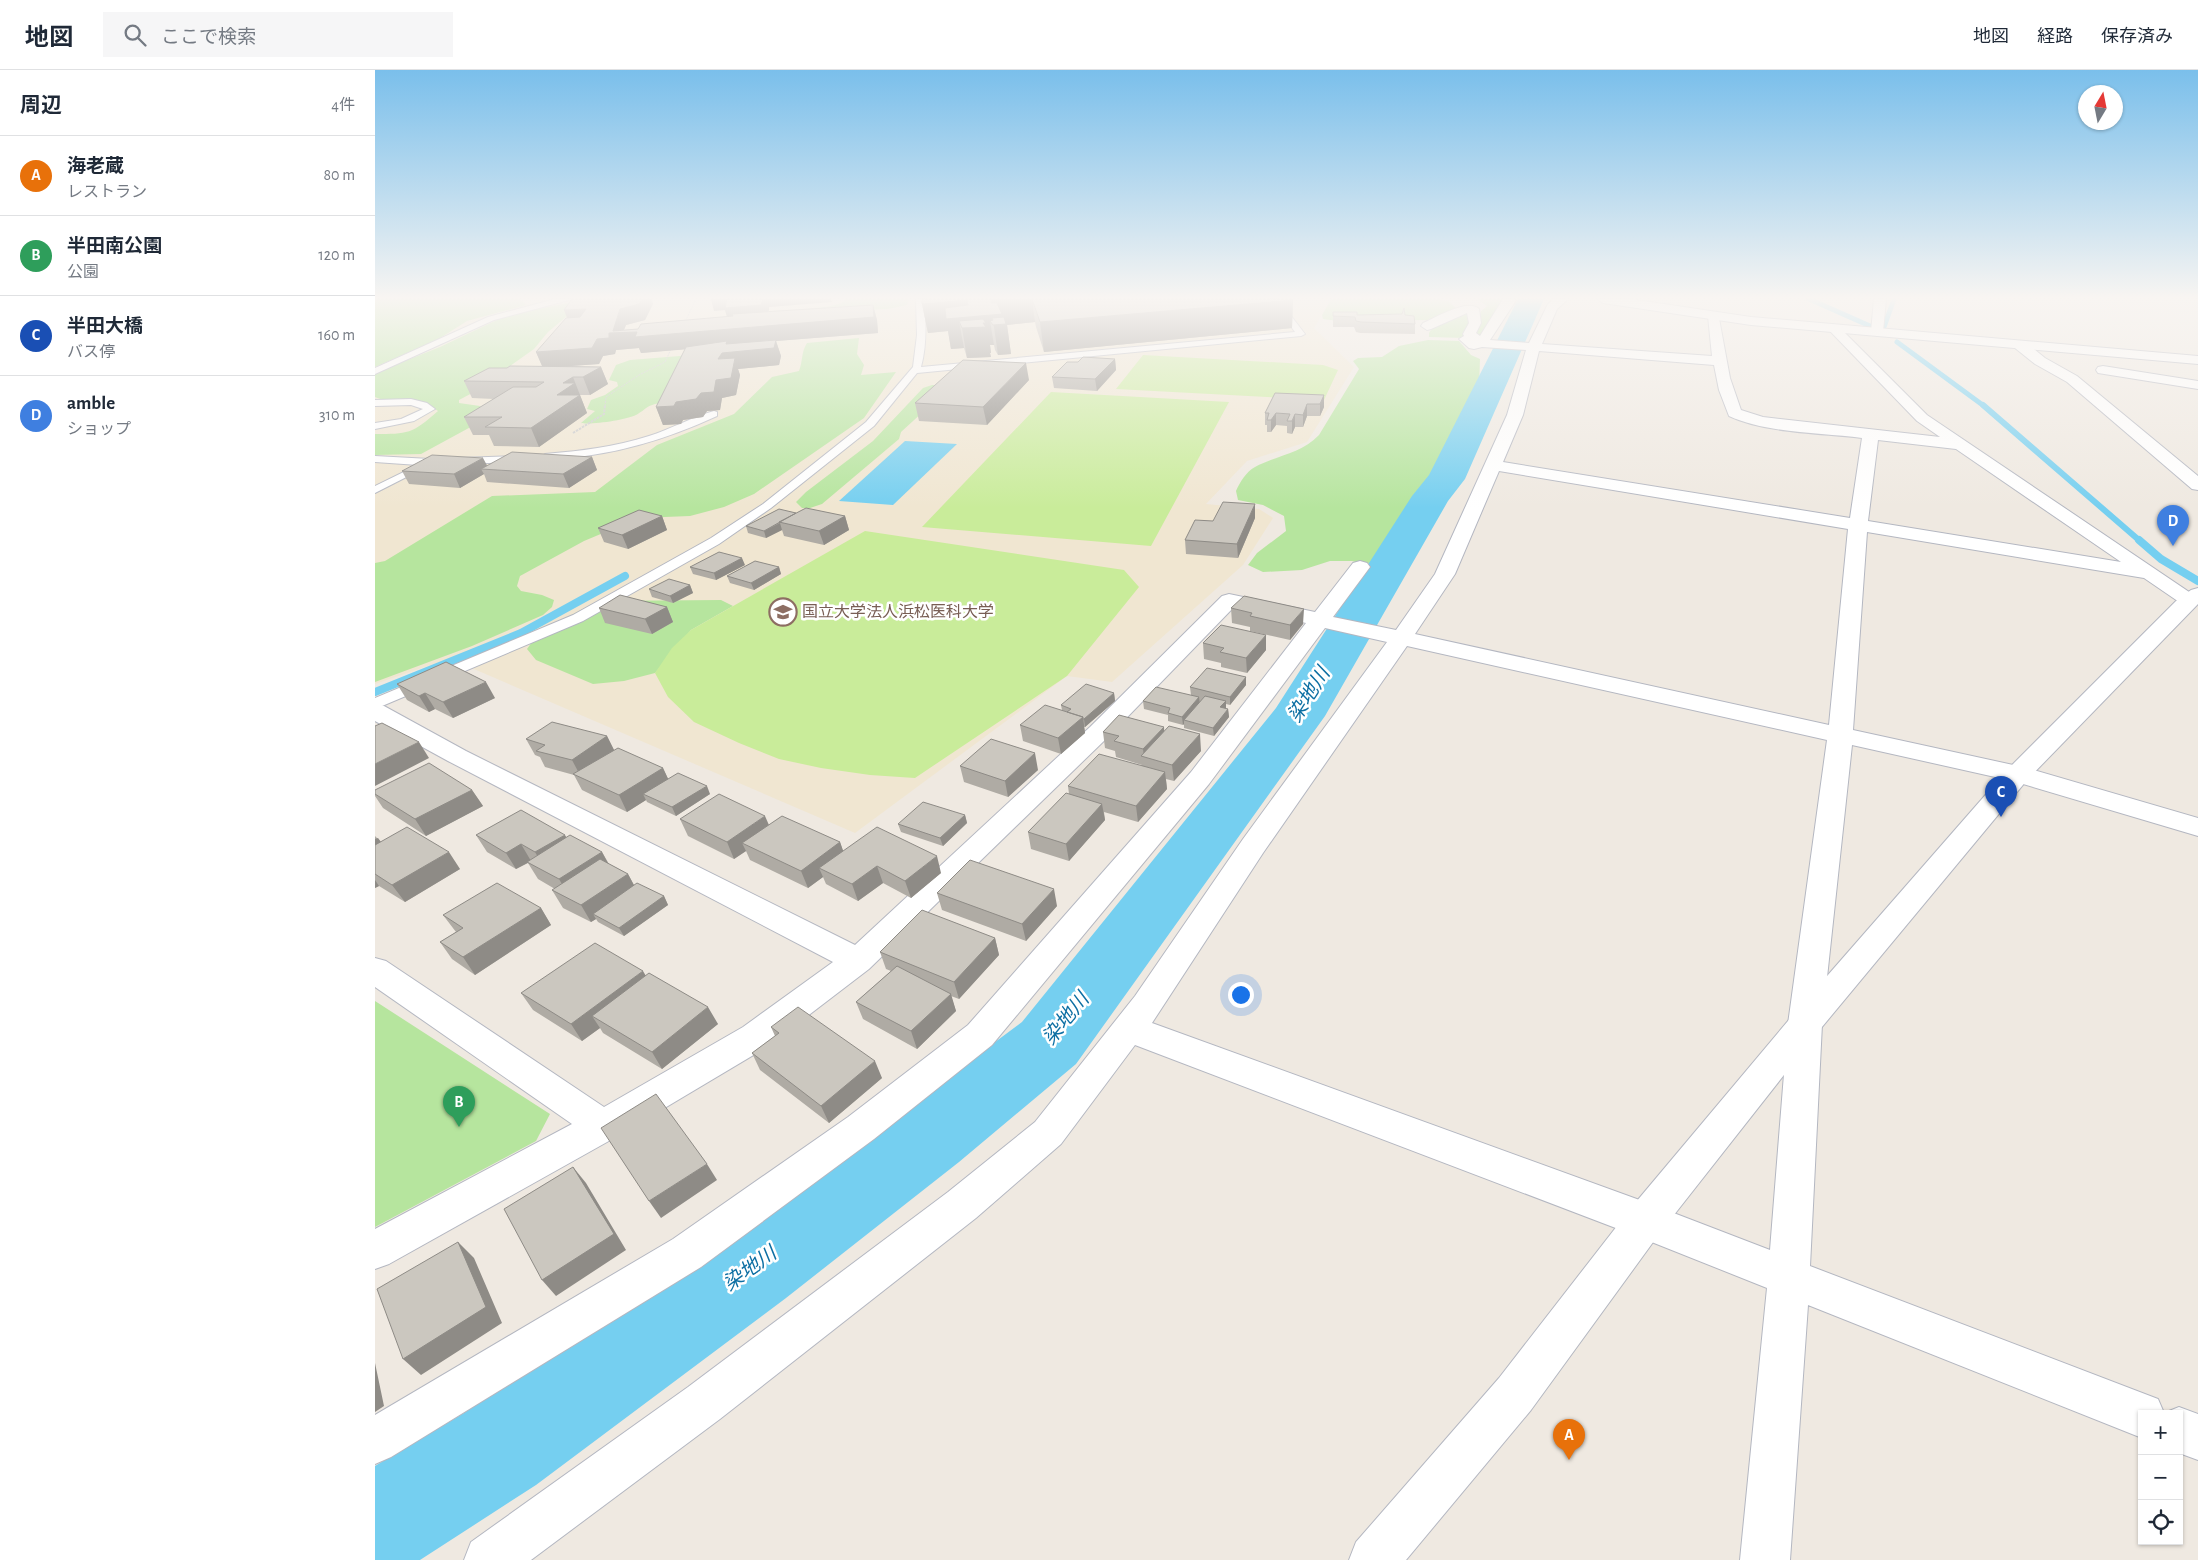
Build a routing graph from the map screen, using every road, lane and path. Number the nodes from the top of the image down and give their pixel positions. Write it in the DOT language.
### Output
graph roads {
  1 [pos="651,369"];
  2 [pos="916,369"];
  3 [pos="932,369"];
  4 [pos="1526,369"];
  5 [pos="1721,369"];
  6 [pos="1873,369"];
  7 [pos="2052,369"];
  8 [pos="916,370"];
  9 [pos="2103,370"];
  10 [pos="2198,386"];
  11 [pos="375,403"];
  12 [pos="714,414"];
  13 [pos="375,426"];
  14 [pos="1871,433"];
  15 [pos="1964,445"];
  16 [pos="531,458"];
  17 [pos="375,459"];
  18 [pos="430,462"];
  19 [pos="1492,465"];
  20 [pos="2198,484"];
  21 [pos="375,490"];
  22 [pos="1858,524"];
  23 [pos="1360,567"];
  24 [pos="2149,573"];
  25 [pos="2192,603"];
  26 [pos="1319,620"];
  27 [pos="1403,637"];
  28 [pos="375,704"];
  29 [pos="375,711"];
  30 [pos="1840,736"];
  31 [pos="2018,774"];
  32 [pos="2198,827"];
  33 [pos="859,961"];
  34 [pos="375,970"];
  35 [pos="1805,1024"];
  36 [pos="1130,1029"];
  37 [pos="603,1126"];
  38 [pos="1645,1221"];
  39 [pos="375,1250"];
  40 [pos="1789,1279"];
  41 [pos="2138,1413"];
  42 [pos="2183,1431"];
  43 [pos="2198,1437"];
  44 [pos="375,1441"];
  45 [pos="489,1560"];
  46 [pos="1374,1560"];
  47 [pos="1765,1560"];
  1 -- 16 [label="path"];
  2 -- 28 [label="lane"];
  3 -- 8 [label="lane"];
  4 -- 19 [label="street"];
  5 -- 14 [label="street"];
  6 -- 15 [label="street"];
  7 -- 20 [label="street"];
  9 -- 10 [label="street"];
  11 -- 13 [label="lane"];
  12 -- 16 [label="lane"];
  14 -- 15 [label="street"];
  14 -- 22 [label="street"];
  15 -- 24 [label="street"];
  16 -- 18 [label="lane"];
  17 -- 18 [label="lane"];
  18 -- 21 [label="lane"];
  19 -- 22 [label="street"];
  19 -- 27 [label="street"];
  22 -- 24 [label="street"];
  22 -- 30 [label="street"];
  23 -- 26 [label="street"];
  24 -- 25 [label="street"];
  25 -- 31 [label="street"];
  26 -- 27 [label="street"];
  26 -- 33 [label="street"];
  26 -- 44 [label="street"];
  27 -- 30 [label="street"];
  27 -- 36 [label="street"];
  29 -- 33 [label="street"];
  30 -- 31 [label="street"];
  30 -- 35 [label="street"];
  31 -- 32 [label="street"];
  31 -- 35 [label="street"];
  33 -- 37 [label="street"];
  34 -- 37 [label="street"];
  35 -- 38 [label="street"];
  35 -- 40 [label="street"];
  36 -- 38 [label="street"];
  36 -- 45 [label="street"];
  37 -- 39 [label="street"];
  38 -- 40 [label="street"];
  38 -- 46 [label="street"];
  40 -- 41 [label="street"];
  40 -- 47 [label="street"];
  42 -- 43 [label="street"];
}
